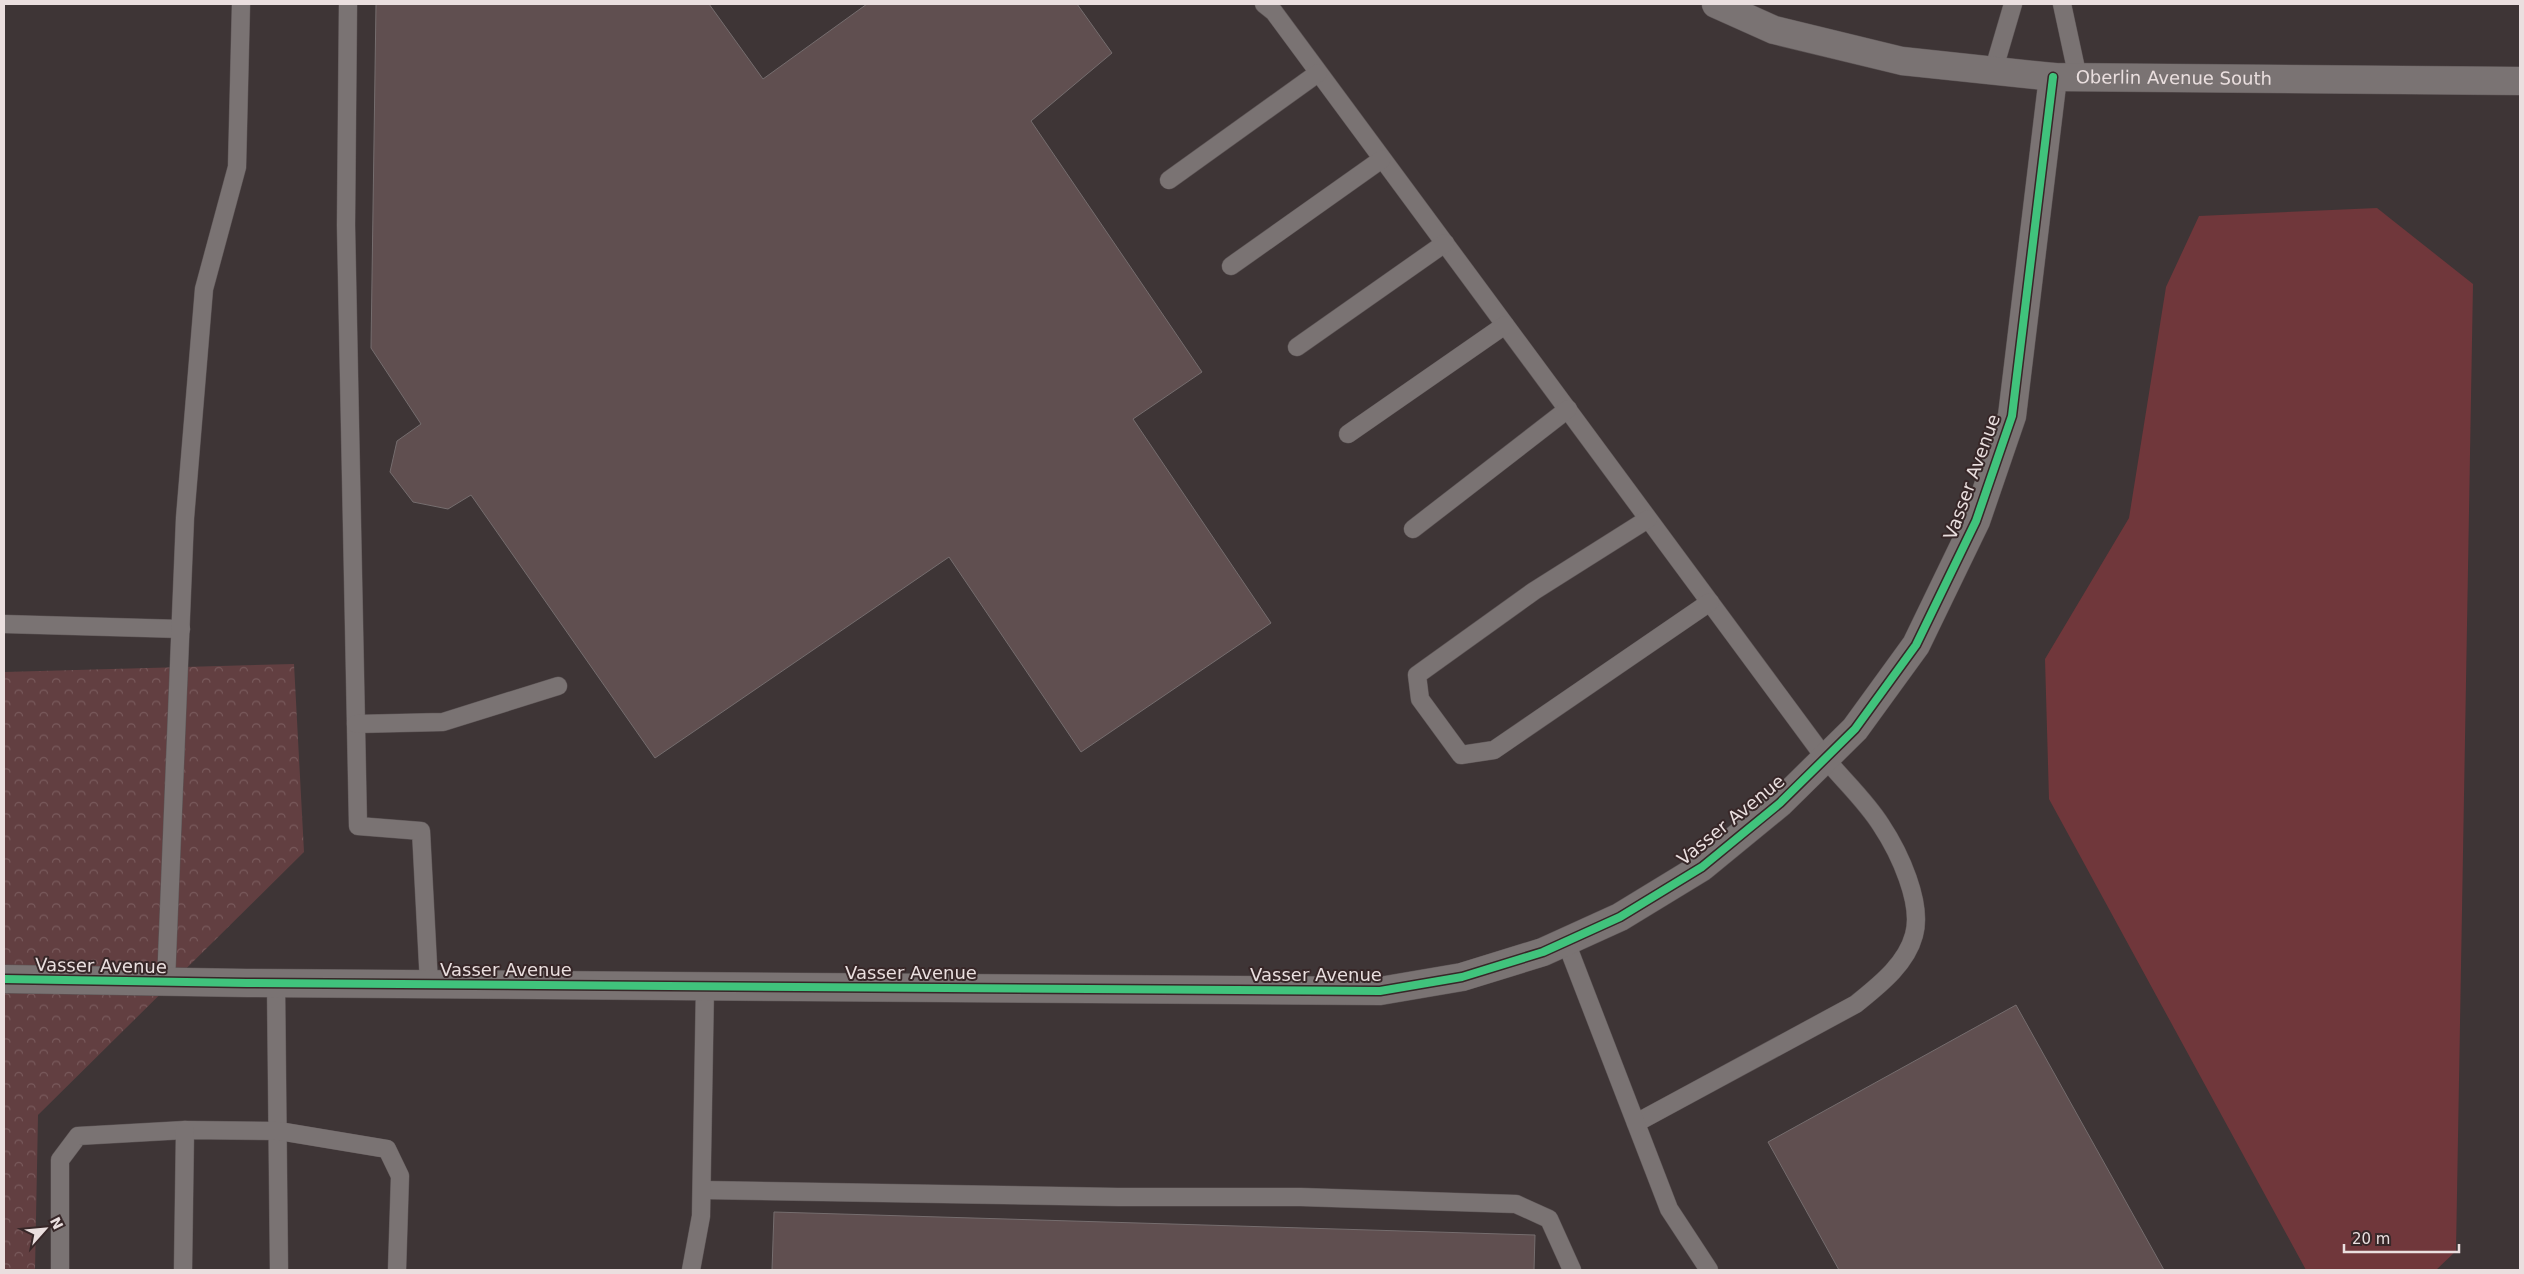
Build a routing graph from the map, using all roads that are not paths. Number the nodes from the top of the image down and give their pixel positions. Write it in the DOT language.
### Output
graph roads {
  1 [pos="241,4"];
  2 [pos="348,4"];
  3 [pos="1264,4"];
  4 [pos="1716,4"];
  5 [pos="2013,4"];
  6 [pos="2062,4"];
  7 [pos="1993,72"];
  8 [pos="1318,73"];
  9 [pos="2065,78"];
  10 [pos="2520,81"];
  11 [pos="1382,159"];
  12 [pos="1169,180"];
  13 [pos="1445,243"];
  14 [pos="1231,266"];
  15 [pos="1505,326"];
  16 [pos="1297,348"];
  17 [pos="1568,409"];
  18 [pos="1348,434"];
  19 [pos="1648,519"];
  20 [pos="1413,529"];
  21 [pos="1710,602"];
  22 [pos="4,624"];
  23 [pos="181,629"];
  24 [pos="558,686"];
  25 [pos="356,724"];
  26 [pos="1825,758"];
  27 [pos="1566,942"];
  28 [pos="4,979"];
  29 [pos="166,982"];
  30 [pos="276,983"];
  31 [pos="429,984"];
  32 [pos="705,986"];
  33 [pos="1636,1124"];
  34 [pos="185,1130"];
  35 [pos="279,1131"];
  36 [pos="702,1190"];
  37 [pos="60,1270"];
  38 [pos="183,1270"];
  39 [pos="279,1270"];
  40 [pos="397,1270"];
  41 [pos="691,1270"];
  42 [pos="1572,1270"];
  43 [pos="1709,1270"];
  1 -- 23 [label="lane"];
  2 -- 25 [label="lane"];
  3 -- 8 [label="lane"];
  4 -- 7 [label="street, Oberlin Avenue South"];
  5 -- 7 [label="lane"];
  6 -- 9 [label="lane"];
  7 -- 9 [label="street, Oberlin Avenue South"];
  8 -- 11 [label="lane"];
  8 -- 12 [label="lane"];
  9 -- 10 [label="street, Oberlin Avenue South"];
  9 -- 26 [label="street, Vasser Avenue"];
  11 -- 13 [label="lane"];
  11 -- 14 [label="lane"];
  13 -- 15 [label="lane"];
  13 -- 16 [label="lane"];
  15 -- 17 [label="lane"];
  15 -- 18 [label="lane"];
  17 -- 19 [label="lane"];
  17 -- 20 [label="lane"];
  19 -- 21 [label="lane"];
  19 -- 21 [label="lane"];
  21 -- 26 [label="lane"];
  22 -- 23 [label="lane"];
  23 -- 29 [label="lane"];
  24 -- 25 [label="lane"];
  25 -- 31 [label="lane"];
  26 -- 27 [label="street, Vasser Avenue"];
  26 -- 33 [label="lane"];
  27 -- 32 [label="street, Vasser Avenue"];
  27 -- 33 [label="lane"];
  28 -- 29 [label="street, Vasser Avenue"];
  29 -- 30 [label="street, Vasser Avenue"];
  30 -- 31 [label="street, Vasser Avenue"];
  30 -- 35 [label="lane"];
  31 -- 32 [label="street, Vasser Avenue"];
  32 -- 36 [label="lane"];
  33 -- 43 [label="lane"];
  34 -- 35 [label="lane"];
  34 -- 37 [label="lane"];
  34 -- 38 [label="lane"];
  35 -- 39 [label="lane"];
  35 -- 40 [label="lane"];
  36 -- 41 [label="lane"];
  36 -- 42 [label="lane"];
}
